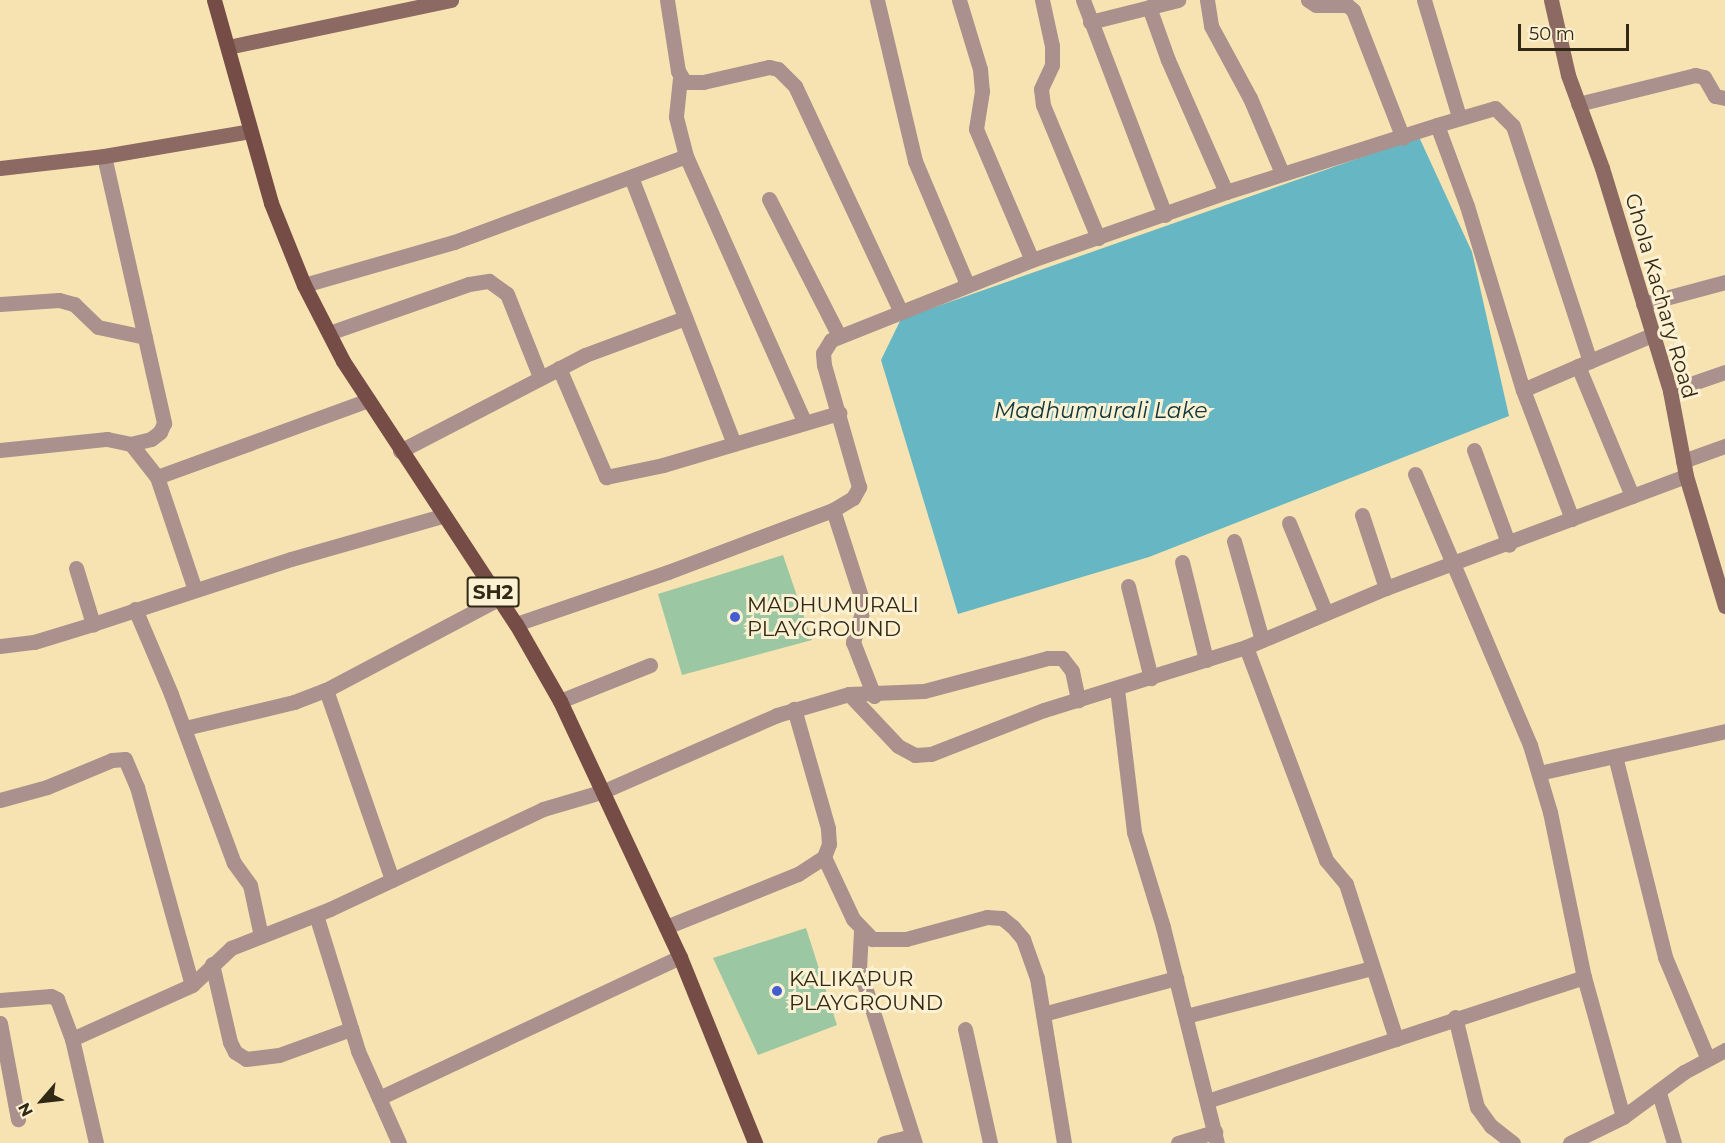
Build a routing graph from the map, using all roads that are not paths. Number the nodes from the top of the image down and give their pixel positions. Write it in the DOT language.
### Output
graph roads {
  1 [pos="214,0"];
  2 [pos="451,0"];
  3 [pos="667,0"];
  4 [pos="877,0"];
  5 [pos="959,0"];
  6 [pos="1042,0"];
  7 [pos="1083,0"];
  8 [pos="1178,0"];
  9 [pos="1207,0"];
  10 [pos="1308,0"];
  11 [pos="1424,0"];
  12 [pos="1551,0"];
  13 [pos="1341,2"];
  14 [pos="1149,7"];
  15 [pos="1090,22"];
  16 [pos="228,47"];
  17 [pos="680,78"];
  18 [pos="1725,98"];
  19 [pos="1578,104"];
  20 [pos="1459,117"];
  21 [pos="1437,125"];
  22 [pos="250,131"];
  23 [pos="1403,138"];
  24 [pos="104,156"];
  25 [pos="686,156"];
  26 [pos="0,168"];
  27 [pos="1282,174"];
  28 [pos="631,177"];
  29 [pos="1226,192"];
  30 [pos="769,199"];
  31 [pos="1165,215"];
  32 [pos="1098,238"];
  33 [pos="1032,260"];
  34 [pos="1725,282"];
  35 [pos="967,284"];
  36 [pos="304,285"];
  37 [pos="0,304"];
  38 [pos="1643,304"];
  39 [pos="900,310"];
  40 [pos="685,318"];
  41 [pos="329,333"];
  42 [pos="1652,335"];
  43 [pos="839,336"];
  44 [pos="145,337"];
  45 [pos="1584,363"];
  46 [pos="559,368"];
  47 [pos="1725,372"];
  48 [pos="540,377"];
  49 [pos="1523,390"];
  50 [pos="1670,390"];
  51 [pos="368,400"];
  52 [pos="839,413"];
  53 [pos="805,423"];
  54 [pos="132,444"];
  55 [pos="734,444"];
  56 [pos="1725,446"];
  57 [pos="0,450"];
  58 [pos="1474,450"];
  59 [pos="400,451"];
  60 [pos="1685,469"];
  61 [pos="1415,474"];
  62 [pos="157,477"];
  63 [pos="1632,496"];
  64 [pos="833,510"];
  65 [pos="1362,515"];
  66 [pos="442,516"];
  67 [pos="1572,519"];
  68 [pos="1289,523"];
  69 [pos="1234,541"];
  70 [pos="1509,545"];
  71 [pos="1182,562"];
  72 [pos="1453,564"];
  73 [pos="76,568"];
  74 [pos="1128,586"];
  75 [pos="1386,588"];
  76 [pos="195,590"];
  77 [pos="498,599"];
  78 [pos="1725,606"];
  79 [pos="135,609"];
  80 [pos="1326,613"];
  81 [pos="93,624"];
  82 [pos="516,624"];
  83 [pos="1262,640"];
  84 [pos="0,646"];
  85 [pos="1246,647"];
  86 [pos="1206,660"];
  87 [pos="650,665"];
  88 [pos="1151,678"];
  89 [pos="1117,689"];
  90 [pos="326,690"];
  91 [pos="849,694"];
  92 [pos="874,696"];
  93 [pos="560,700"];
  94 [pos="1077,700"];
  95 [pos="794,709"];
  96 [pos="185,728"];
  97 [pos="1725,731"];
  98 [pos="1615,756"];
  99 [pos="1539,773"];
  100 [pos="604,791"];
  101 [pos="0,800"];
  102 [pos="824,857"];
  103 [pos="392,880"];
  104 [pos="316,915"];
  105 [pos="666,927"];
  106 [pos="861,931"];
  107 [pos="261,936"];
  108 [pos="680,957"];
  109 [pos="212,964"];
  110 [pos="1371,968"];
  111 [pos="1584,977"];
  112 [pos="1176,978"];
  113 [pos="192,985"];
  114 [pos="0,1000"];
  115 [pos="1043,1014"];
  116 [pos="1186,1016"];
  117 [pos="1455,1017"];
  118 [pos="0,1023"];
  119 [pos="351,1029"];
  120 [pos="965,1029"];
  121 [pos="72,1039"];
  122 [pos="1396,1039"];
  123 [pos="1725,1050"];
  124 [pos="1707,1057"];
  125 [pos="1659,1093"];
  126 [pos="379,1098"];
  127 [pos="1207,1101"];
  128 [pos="1623,1117"];
  129 [pos="18,1119"];
  130 [pos="1216,1137"];
  131 [pos="913,1139"];
  132 [pos="96,1143"];
  133 [pos="399,1143"];
  134 [pos="755,1143"];
  135 [pos="884,1143"];
  136 [pos="990,1143"];
  137 [pos="1064,1143"];
  138 [pos="1178,1143"];
  139 [pos="1513,1143"];
  140 [pos="1569,1143"];
  141 [pos="1674,1143"];
  1 -- 16 [label="main road, SH2"];
  2 -- 16 [label="street"];
  3 -- 17 [label="street"];
  4 -- 35 [label="street"];
  5 -- 33 [label="street"];
  6 -- 32 [label="street"];
  7 -- 15 [label="street"];
  8 -- 14 [label="street"];
  9 -- 27 [label="street"];
  10 -- 13 [label="street"];
  11 -- 20 [label="street"];
  12 -- 19 [label="street, Ghola Kachary Road"];
  13 -- 23 [label="street"];
  14 -- 15 [label="street"];
  14 -- 29 [label="street"];
  15 -- 31 [label="street"];
  16 -- 22 [label="main road, SH2"];
  17 -- 25 [label="street"];
  17 -- 39 [label="street"];
  18 -- 19 [label="street"];
  19 -- 38 [label="street, Ghola Kachary Road"];
  20 -- 21 [label="street"];
  20 -- 45 [label="street"];
  21 -- 23 [label="street"];
  21 -- 49 [label="street"];
  22 -- 24 [label="street"];
  22 -- 36 [label="main road, SH2"];
  23 -- 27 [label="street"];
  24 -- 26 [label="street"];
  24 -- 44 [label="street"];
  25 -- 28 [label="street"];
  25 -- 53 [label="street"];
  27 -- 29 [label="street"];
  28 -- 36 [label="street"];
  28 -- 40 [label="street"];
  29 -- 31 [label="street"];
  30 -- 43 [label="street"];
  31 -- 32 [label="street"];
  32 -- 33 [label="street"];
  33 -- 35 [label="street"];
  34 -- 38 [label="street"];
  35 -- 39 [label="street"];
  36 -- 41 [label="main road, SH2"];
  37 -- 44 [label="street"];
  38 -- 42 [label="street, Ghola Kachary Road"];
  39 -- 43 [label="street"];
  40 -- 46 [label="street"];
  40 -- 55 [label="street"];
  41 -- 48 [label="street"];
  41 -- 51 [label="main road, SH2"];
  42 -- 45 [label="street"];
  42 -- 50 [label="street, Ghola Kachary Road"];
  43 -- 52 [label="street"];
  44 -- 54 [label="street"];
  45 -- 49 [label="street"];
  45 -- 63 [label="street"];
  46 -- 48 [label="street"];
  46 -- 55 [label="street"];
  47 -- 50 [label="street"];
  48 -- 59 [label="street"];
  49 -- 67 [label="street"];
  50 -- 60 [label="street, Ghola Kachary Road"];
  51 -- 59 [label="main road, SH2"];
  51 -- 62 [label="street"];
  52 -- 53 [label="street"];
  52 -- 64 [label="street"];
  53 -- 55 [label="street"];
  54 -- 57 [label="street"];
  54 -- 62 [label="street"];
  56 -- 60 [label="street"];
  58 -- 70 [label="street"];
  59 -- 66 [label="main road, SH2"];
  60 -- 63 [label="street"];
  60 -- 78 [label="street, Ghola Kachary Road"];
  61 -- 72 [label="street"];
  62 -- 76 [label="street"];
  63 -- 67 [label="street"];
  64 -- 82 [label="street"];
  64 -- 92 [label="street"];
  65 -- 75 [label="street"];
  66 -- 76 [label="street"];
  66 -- 77 [label="main road, SH2"];
  67 -- 70 [label="street"];
  68 -- 80 [label="street"];
  69 -- 83 [label="street"];
  70 -- 72 [label="street"];
  71 -- 86 [label="street"];
  72 -- 75 [label="street"];
  72 -- 99 [label="street"];
  73 -- 81 [label="street"];
  74 -- 88 [label="street"];
  75 -- 80 [label="street"];
  76 -- 79 [label="street"];
  77 -- 82 [label="main road, SH2"];
  77 -- 90 [label="street"];
  79 -- 81 [label="street"];
  79 -- 96 [label="street"];
  80 -- 83 [label="street"];
  81 -- 84 [label="street"];
  82 -- 93 [label="main road, SH2"];
  83 -- 85 [label="street"];
  85 -- 86 [label="street"];
  85 -- 110 [label="street"];
  86 -- 88 [label="street"];
  87 -- 93 [label="street"];
  88 -- 89 [label="street"];
  89 -- 94 [label="street"];
  89 -- 112 [label="street"];
  90 -- 96 [label="street"];
  90 -- 103 [label="street"];
  91 -- 92 [label="street"];
  91 -- 94 [label="street"];
  91 -- 95 [label="street"];
  92 -- 94 [label="street"];
  93 -- 100 [label="main road, SH2"];
  95 -- 100 [label="street"];
  95 -- 102 [label="street"];
  96 -- 107 [label="street"];
  97 -- 98 [label="street"];
  98 -- 99 [label="street"];
  98 -- 124 [label="street"];
  99 -- 111 [label="street"];
  100 -- 103 [label="street"];
  100 -- 105 [label="main road, SH2"];
  101 -- 113 [label="street"];
  102 -- 105 [label="street"];
  102 -- 106 [label="street"];
  103 -- 104 [label="street"];
  104 -- 107 [label="street"];
  104 -- 119 [label="street"];
  105 -- 108 [label="main road, SH2"];
  106 -- 115 [label="street"];
  106 -- 131 [label="street"];
  107 -- 109 [label="street"];
  108 -- 126 [label="street"];
  108 -- 134 [label="main road, SH2"];
  109 -- 113 [label="street"];
  109 -- 119 [label="street"];
  110 -- 116 [label="street"];
  110 -- 122 [label="street"];
  111 -- 117 [label="street"];
  111 -- 128 [label="street"];
  112 -- 115 [label="street"];
  112 -- 116 [label="street"];
  113 -- 121 [label="street"];
  114 -- 121 [label="street"];
  115 -- 137 [label="street"];
  116 -- 127 [label="street"];
  117 -- 122 [label="street"];
  117 -- 139 [label="street"];
  118 -- 129 [label="street"];
  119 -- 126 [label="street"];
  120 -- 136 [label="street"];
  121 -- 132 [label="street"];
  122 -- 127 [label="street"];
  123 -- 124 [label="street"];
  124 -- 125 [label="street"];
  125 -- 128 [label="street"];
  125 -- 141 [label="street"];
  126 -- 133 [label="street"];
  127 -- 130 [label="street"];
  128 -- 140 [label="street"];
  130 -- 138 [label="street"];
  131 -- 135 [label="street"];
}
